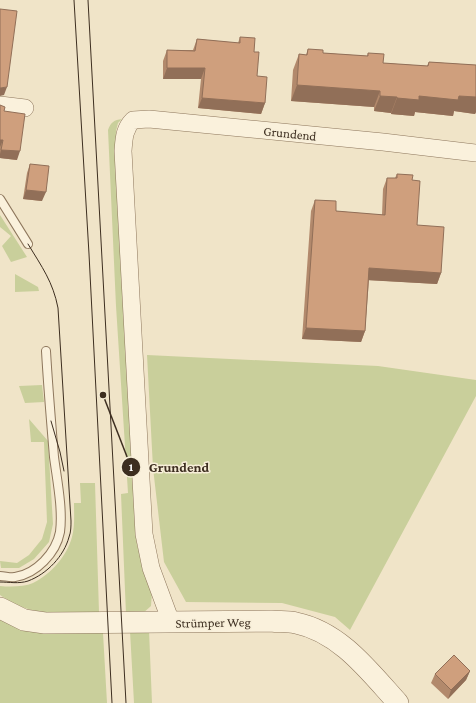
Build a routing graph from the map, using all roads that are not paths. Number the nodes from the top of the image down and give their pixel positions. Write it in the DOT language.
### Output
graph roads {
  1 [pos="0,105"];
  2 [pos="25,108"];
  3 [pos="476,153"];
  4 [pos="0,199"];
  5 [pos="28,244"];
  6 [pos="46,351"];
  7 [pos="0,576"];
  8 [pos="0,608"];
  9 [pos="171,622"];
  10 [pos="398,703"];
  1 -- 2 [label="street"];
  3 -- 9 [label="street, Grundend"];
  4 -- 5 [label="lane"];
  6 -- 7 [label="lane"];
  8 -- 9 [label="street, Strümper Weg"];
  9 -- 10 [label="street, Strümper Weg"];
}
